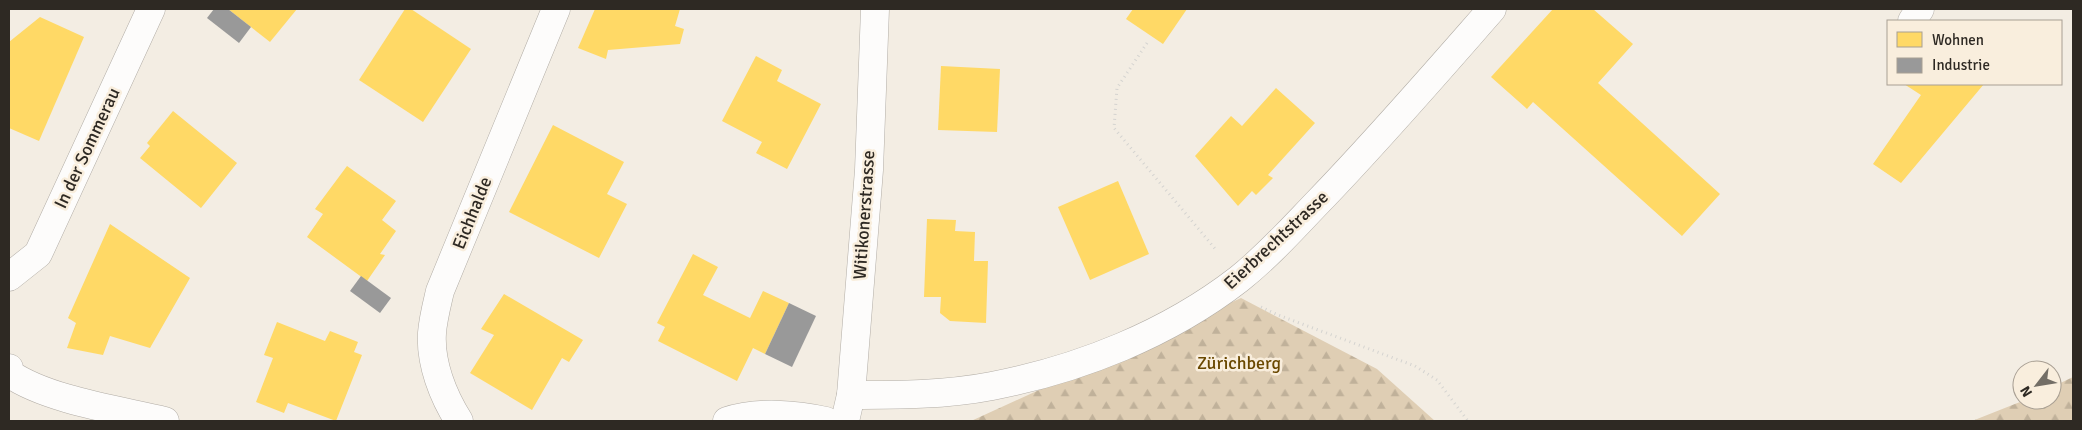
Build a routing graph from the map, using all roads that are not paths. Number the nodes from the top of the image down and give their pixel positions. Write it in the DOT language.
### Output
graph roads {
  1 [pos="151,9"];
  2 [pos="556,9"];
  3 [pos="875,9"];
  4 [pos="1492,9"];
  5 [pos="1920,9"];
  6 [pos="1913,20"];
  7 [pos="9,277"];
  8 [pos="9,368"];
  9 [pos="848,408"];
  10 [pos="165,421"];
  11 [pos="459,421"];
  12 [pos="727,421"];
  13 [pos="826,421"];
  1 -- 7 [label="street, In der Sommerau"];
  2 -- 11 [label="street, Eichhalde"];
  3 -- 9 [label="street, Witikonerstrasse"];
  4 -- 9 [label="street, Eierbrechtstrasse"];
  5 -- 6 [label="street"];
  8 -- 10 [label="street"];
  12 -- 13 [label="street"];
}
